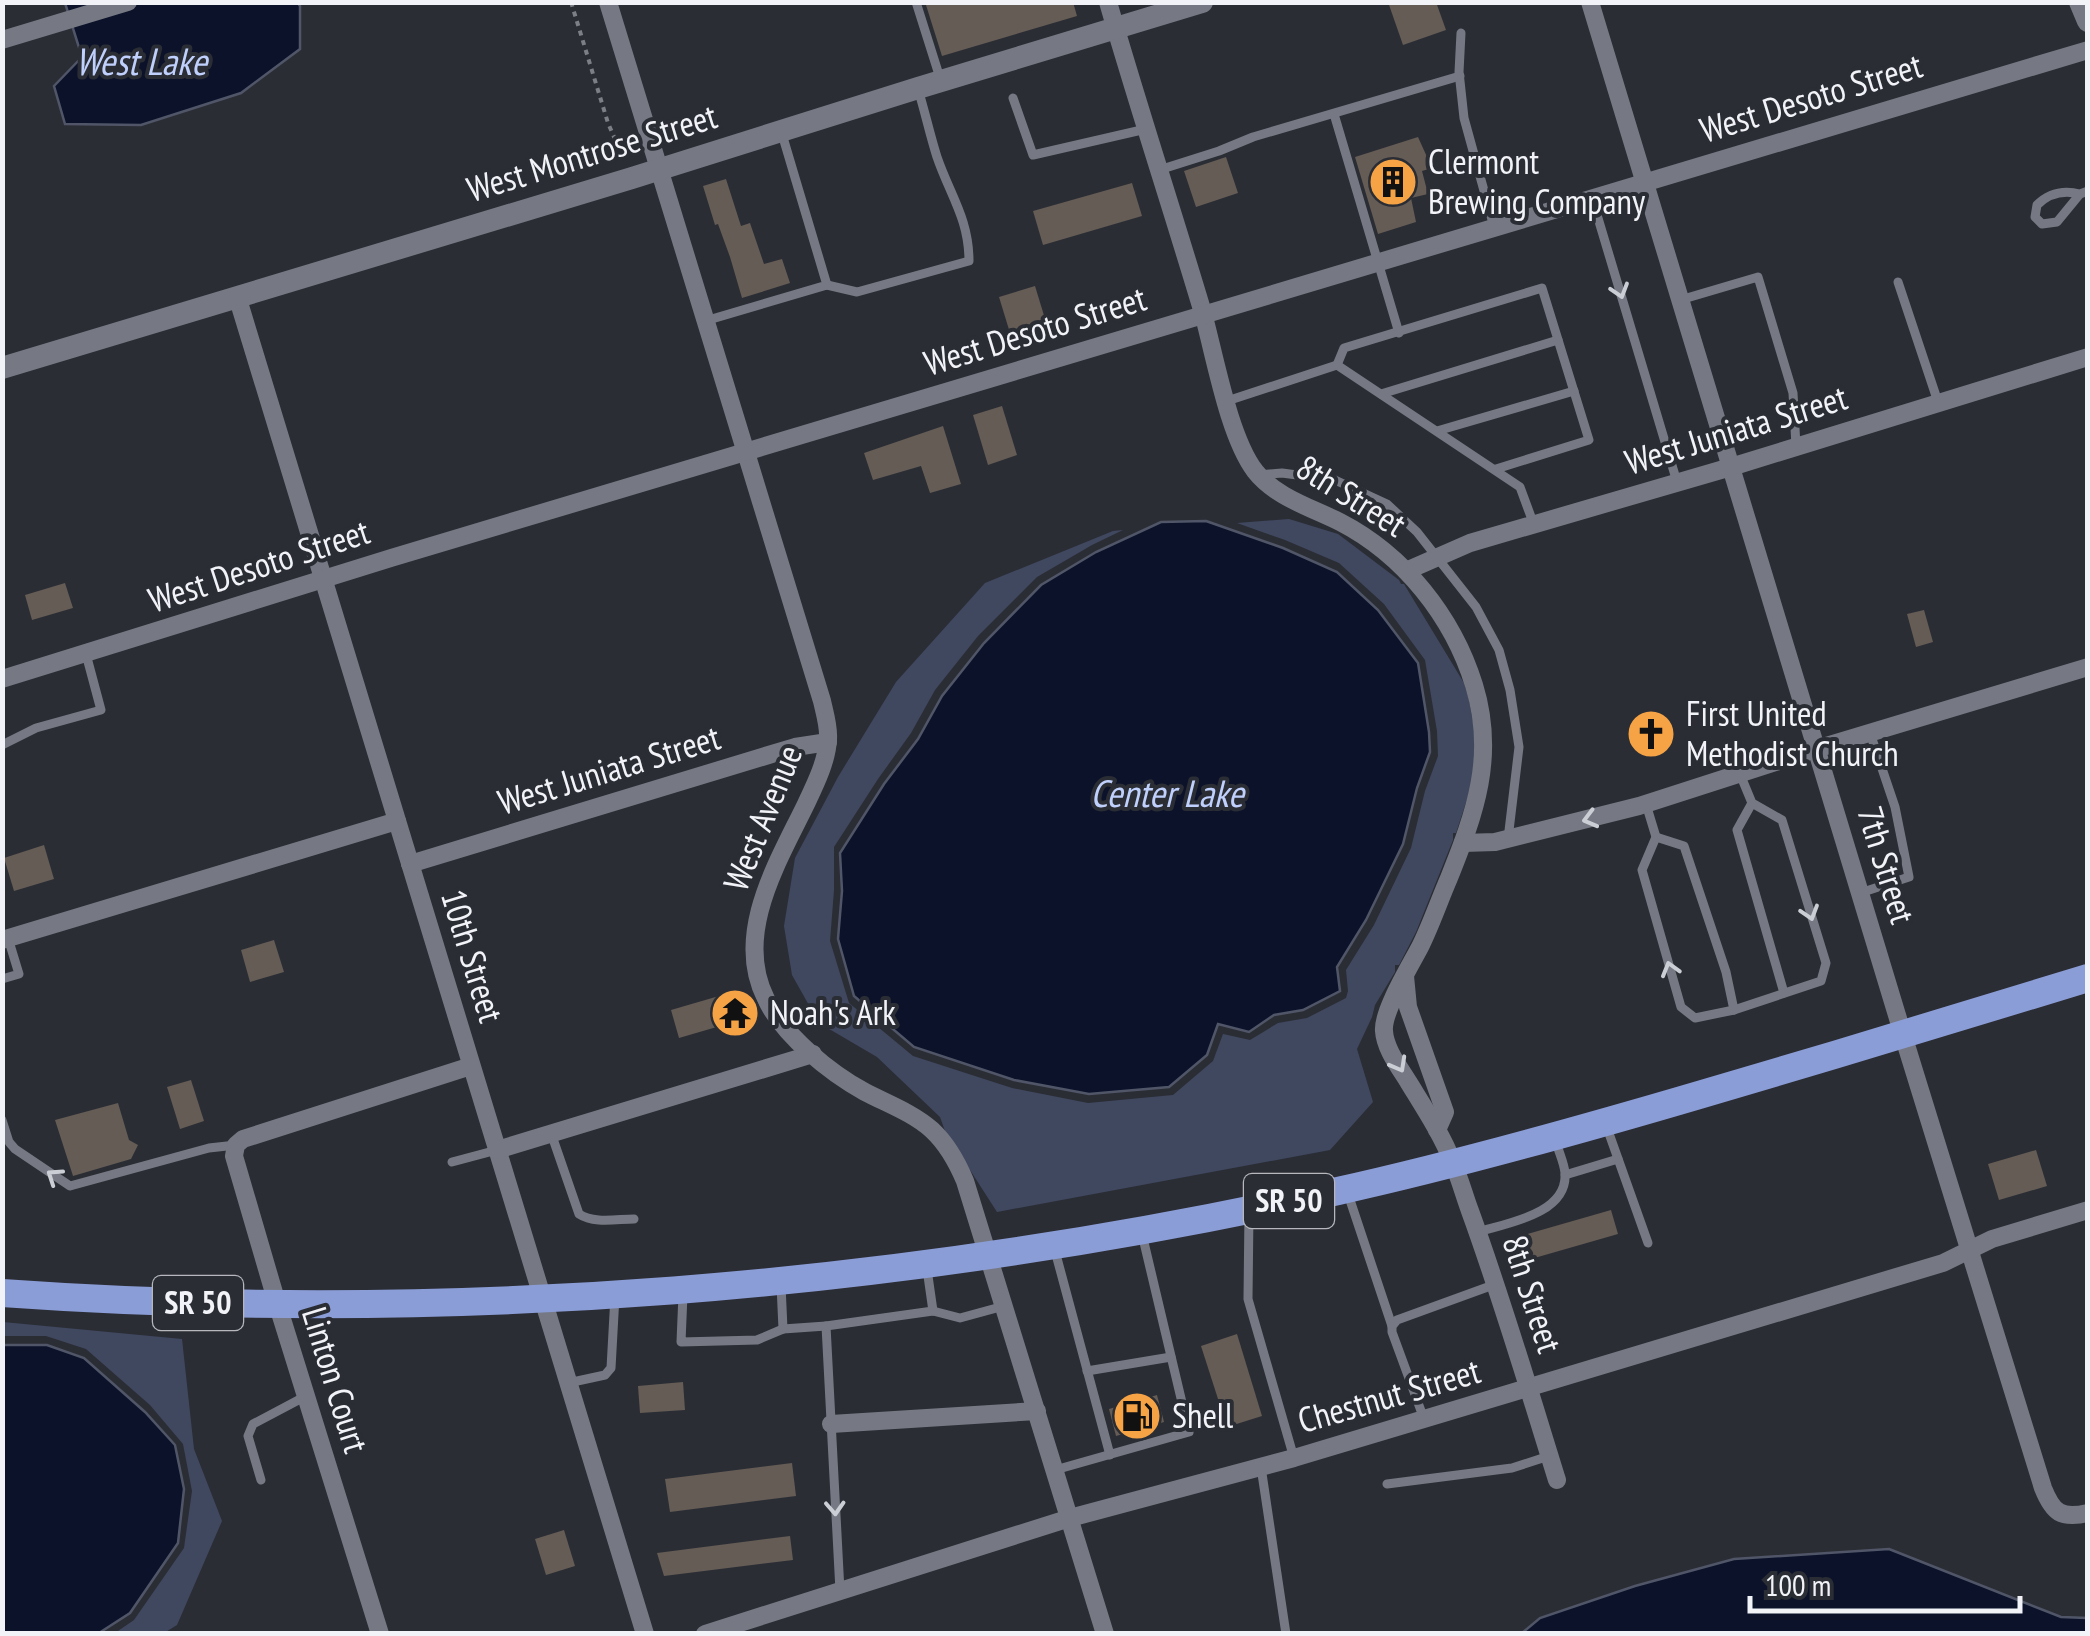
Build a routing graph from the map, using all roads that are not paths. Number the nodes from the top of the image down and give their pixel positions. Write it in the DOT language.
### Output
graph roads {
  1 [pos="128,2"];
  2 [pos="608,2"];
  3 [pos="916,2"];
  4 [pos="1108,2"];
  5 [pos="1202,2"];
  6 [pos="1590,2"];
  7 [pos="2080,2"];
  8 [pos="2088,22"];
  9 [pos="1115,28"];
  10 [pos="1461,33"];
  11 [pos="2,40"];
  12 [pos="2088,50"];
  13 [pos="1460,76"];
  14 [pos="929,84"];
  15 [pos="1014,98"];
  16 [pos="1334,114"];
  17 [pos="1146,129"];
  18 [pos="782,131"];
  19 [pos="660,170"];
  20 [pos="1159,170"];
  21 [pos="1644,182"];
  22 [pos="2084,192"];
  23 [pos="1592,198"];
  24 [pos="1494,228"];
  25 [pos="1377,263"];
  26 [pos="1898,282"];
  27 [pos="826,285"];
  28 [pos="238,296"];
  29 [pos="1680,300"];
  30 [pos="1203,315"];
  31 [pos="706,321"];
  32 [pos="1399,333"];
  33 [pos="1558,340"];
  34 [pos="2088,357"];
  35 [pos="1337,365"];
  36 [pos="2,368"];
  37 [pos="1574,391"];
  38 [pos="1381,394"];
  39 [pos="1227,401"];
  40 [pos="1938,402"];
  41 [pos="1437,431"];
  42 [pos="1796,446"];
  43 [pos="745,452"];
  44 [pos="1731,467"];
  45 [pos="1496,469"];
  46 [pos="1258,475"];
  47 [pos="1677,483"];
  48 [pos="1534,524"];
  49 [pos="1436,556"];
  50 [pos="1406,571"];
  51 [pos="325,579"];
  52 [pos="86,654"];
  53 [pos="2088,667"];
  54 [pos="2,679"];
  55 [pos="1870,733"];
  56 [pos="828,742"];
  57 [pos="2,745"];
  58 [pos="1816,749"];
  59 [pos="1740,774"];
  60 [pos="1752,803"];
  61 [pos="1646,804"];
  62 [pos="397,821"];
  63 [pos="1656,836"];
  64 [pos="1508,839"];
  65 [pos="1463,842"];
  66 [pos="410,864"];
  67 [pos="1860,893"];
  68 [pos="5,939"];
  69 [pos="1405,975"];
  70 [pos="2088,978"];
  71 [pos="2,979"];
  72 [pos="1784,994"];
  73 [pos="1734,1010"];
  74 [pos="1903,1035"];
  75 [pos="813,1054"];
  76 [pos="472,1066"];
  77 [pos="2,1120"];
  78 [pos="1606,1122"];
  79 [pos="1437,1130"];
  80 [pos="551,1133"];
  81 [pos="1554,1137"];
  82 [pos="236,1146"];
  83 [pos="497,1150"];
  84 [pos="1618,1159"];
  85 [pos="452,1162"];
  86 [pos="1453,1163"];
  87 [pos="1565,1175"];
  88 [pos="1346,1189"];
  89 [pos="1249,1210"];
  90 [pos="2088,1210"];
  91 [pos="634,1219"];
  92 [pos="1141,1230"];
  93 [pos="1478,1232"];
  94 [pos="1648,1243"];
  95 [pos="1054,1245"];
  96 [pos="1970,1251"];
  97 [pos="988,1254"];
  98 [pos="926,1263"];
  99 [pos="780,1281"];
  100 [pos="1496,1284"];
  101 [pos="683,1289"];
  102 [pos="2,1293"];
  103 [pos="615,1294"];
  104 [pos="542,1298"];
  105 [pos="277,1304"];
  106 [pos="1004,1306"];
  107 [pos="933,1311"];
  108 [pos="826,1326"];
  109 [pos="1392,1326"];
  110 [pos="783,1329"];
  111 [pos="1171,1356"];
  112 [pos="1087,1371"];
  113 [pos="568,1383"];
  114 [pos="1528,1388"];
  115 [pos="306,1396"];
  116 [pos="1037,1411"];
  117 [pos="1424,1419"];
  118 [pos="831,1424"];
  119 [pos="1110,1455"];
  120 [pos="1549,1456"];
  121 [pos="1294,1458"];
  122 [pos="1261,1467"];
  123 [pos="1055,1470"];
  124 [pos="262,1480"];
  125 [pos="1557,1480"];
  126 [pos="1387,1484"];
  127 [pos="2088,1513"];
  128 [pos="1070,1518"];
  129 [pos="840,1591"];
  130 [pos="380,1634"];
  131 [pos="645,1634"];
  132 [pos="705,1634"];
  133 [pos="1105,1634"];
  134 [pos="1286,1634"];
  1 -- 11 [label="street"];
  2 -- 19 [label="street, West Avenue"];
  3 -- 14 [label="lane"];
  4 -- 9 [label="street, 8th Street"];
  5 -- 9 [label="street, West Montrose Street"];
  6 -- 21 [label="street, 7th Street"];
  7 -- 8 [label="street"];
  9 -- 14 [label="street, West Montrose Street"];
  9 -- 17 [label="street, 8th Street"];
  10 -- 13 [label="lane"];
  12 -- 21 [label="street, West Desoto Street"];
  13 -- 16 [label="lane"];
  13 -- 24 [label="lane"];
  14 -- 18 [label="street, West Montrose Street"];
  14 -- 27 [label="lane"];
  15 -- 17 [label="lane"];
  16 -- 20 [label="lane"];
  16 -- 25 [label="lane"];
  17 -- 20 [label="street, 8th Street"];
  18 -- 19 [label="street, West Montrose Street"];
  18 -- 27 [label="lane"];
  19 -- 28 [label="street, West Montrose Street"];
  19 -- 31 [label="street, West Avenue"];
  20 -- 30 [label="street, 8th Street"];
  21 -- 23 [label="street, West Desoto Street"];
  21 -- 29 [label="street, 7th Street"];
  22 -- 22 [label="lane"];
  23 -- 24 [label="street, West Desoto Street"];
  23 -- 47 [label="lane, one-way"];
  24 -- 25 [label="street, West Desoto Street"];
  25 -- 30 [label="street, West Desoto Street"];
  25 -- 32 [label="lane"];
  26 -- 40 [label="lane"];
  27 -- 31 [label="lane"];
  28 -- 36 [label="street, West Montrose Street"];
  28 -- 51 [label="street, 10th Street"];
  29 -- 42 [label="lane"];
  29 -- 44 [label="street, 7th Street"];
  30 -- 39 [label="street, 8th Street"];
  30 -- 43 [label="street, West Desoto Street"];
  31 -- 43 [label="street, West Avenue"];
  32 -- 33 [label="lane"];
  32 -- 35 [label="lane"];
  33 -- 37 [label="lane"];
  33 -- 38 [label="lane"];
  34 -- 40 [label="street, West Juniata Street"];
  35 -- 38 [label="lane"];
  35 -- 39 [label="lane"];
  37 -- 41 [label="lane"];
  37 -- 45 [label="lane"];
  38 -- 41 [label="lane"];
  39 -- 46 [label="street, 8th Street"];
  40 -- 42 [label="street, West Juniata Street"];
  41 -- 45 [label="lane"];
  42 -- 44 [label="street, West Juniata Street"];
  43 -- 51 [label="street, West Desoto Street"];
  43 -- 56 [label="street, West Avenue"];
  44 -- 47 [label="street, West Juniata Street"];
  44 -- 58 [label="street, 7th Street"];
  45 -- 48 [label="lane"];
  46 -- 49 [label="lane"];
  46 -- 50 [label="street, 8th Street"];
  47 -- 48 [label="street, West Juniata Street"];
  48 -- 49 [label="street, West Juniata Street"];
  49 -- 50 [label="street, West Juniata Street"];
  49 -- 64 [label="lane"];
  50 -- 65 [label="street, 8th Street"];
  51 -- 52 [label="street, West Desoto Street"];
  51 -- 62 [label="street, 10th Street"];
  52 -- 54 [label="street, West Desoto Street"];
  52 -- 57 [label="lane"];
  53 -- 55 [label="street"];
  55 -- 58 [label="street"];
  55 -- 67 [label="lane"];
  56 -- 66 [label="street, West Juniata Street"];
  56 -- 75 [label="street, West Avenue"];
  58 -- 59 [label="street"];
  58 -- 67 [label="street, 7th Street"];
  59 -- 60 [label="lane"];
  59 -- 61 [label="street"];
  60 -- 72 [label="lane"];
  60 -- 72 [label="lane, one-way"];
  61 -- 63 [label="lane"];
  61 -- 64 [label="street, one-way"];
  62 -- 66 [label="street, 10th Street"];
  62 -- 68 [label="street"];
  63 -- 73 [label="lane"];
  73 -- 63 [label="lane, one-way"];
  64 -- 65 [label="street"];
  65 -- 69 [label="street, 8th Street"];
  66 -- 76 [label="street, 10th Street"];
  67 -- 74 [label="street, 7th Street"];
  68 -- 71 [label="lane"];
  69 -- 79 [label="street, 8th Street"];
  69 -- 79 [label="street, 8th Street, one-way"];
  70 -- 74 [label="highway, SR 50"];
  72 -- 73 [label="lane"];
  74 -- 78 [label="highway, SR 50"];
  74 -- 96 [label="street, 7th Street"];
  75 -- 80 [label="street"];
  75 -- 97 [label="street, West Avenue"];
  76 -- 82 [label="street"];
  76 -- 83 [label="street, 10th Street"];
  82 -- 77 [label="lane, one-way"];
  78 -- 81 [label="highway, SR 50"];
  78 -- 84 [label="lane"];
  79 -- 86 [label="street, 8th Street"];
  80 -- 83 [label="street"];
  80 -- 91 [label="lane"];
  81 -- 86 [label="highway, SR 50"];
  81 -- 87 [label="lane"];
  82 -- 105 [label="street, Linton Court"];
  83 -- 85 [label="lane"];
  83 -- 104 [label="street, 10th Street"];
  84 -- 87 [label="lane"];
  84 -- 94 [label="lane"];
  86 -- 88 [label="highway, SR 50"];
  86 -- 93 [label="street, 8th Street"];
  87 -- 93 [label="lane"];
  88 -- 89 [label="highway, SR 50"];
  88 -- 109 [label="lane"];
  89 -- 92 [label="highway, SR 50"];
  89 -- 121 [label="lane"];
  90 -- 96 [label="street, Chestnut Street"];
  92 -- 95 [label="highway, SR 50"];
  92 -- 111 [label="lane"];
  93 -- 100 [label="street, 8th Street"];
  95 -- 97 [label="highway, SR 50"];
  95 -- 112 [label="lane"];
  96 -- 114 [label="street, Chestnut Street"];
  96 -- 127 [label="street, 7th Street"];
  97 -- 98 [label="highway, SR 50"];
  97 -- 106 [label="street, West Avenue"];
  98 -- 99 [label="highway, SR 50"];
  98 -- 107 [label="lane"];
  99 -- 101 [label="highway, SR 50"];
  99 -- 110 [label="lane"];
  100 -- 109 [label="lane"];
  100 -- 114 [label="street, 8th Street"];
  101 -- 103 [label="highway, SR 50"];
  101 -- 110 [label="lane"];
  102 -- 105 [label="highway, SR 50"];
  103 -- 104 [label="highway, SR 50"];
  103 -- 113 [label="lane"];
  104 -- 105 [label="highway, SR 50"];
  104 -- 113 [label="street, 10th Street"];
  105 -- 115 [label="street, Linton Court"];
  106 -- 107 [label="lane"];
  106 -- 116 [label="street, West Avenue"];
  107 -- 108 [label="lane"];
  108 -- 110 [label="lane"];
  108 -- 118 [label="lane"];
  109 -- 117 [label="lane"];
  111 -- 112 [label="lane"];
  111 -- 119 [label="lane"];
  112 -- 119 [label="lane"];
  113 -- 131 [label="street, 10th Street"];
  114 -- 117 [label="street, Chestnut Street"];
  114 -- 120 [label="street, 8th Street"];
  115 -- 124 [label="lane"];
  115 -- 130 [label="street, Linton Court"];
  116 -- 118 [label="street"];
  116 -- 123 [label="street, West Avenue"];
  117 -- 121 [label="street, Chestnut Street"];
  118 -- 129 [label="lane, one-way"];
  119 -- 123 [label="lane"];
  120 -- 125 [label="street, 8th Street"];
  120 -- 126 [label="lane"];
  121 -- 122 [label="street, Chestnut Street"];
  122 -- 128 [label="street, Chestnut Street"];
  122 -- 134 [label="lane"];
  123 -- 128 [label="street, West Avenue"];
  128 -- 129 [label="street, Chestnut Street"];
  128 -- 133 [label="street, West Avenue"];
  129 -- 132 [label="street, Chestnut Street"];
}
